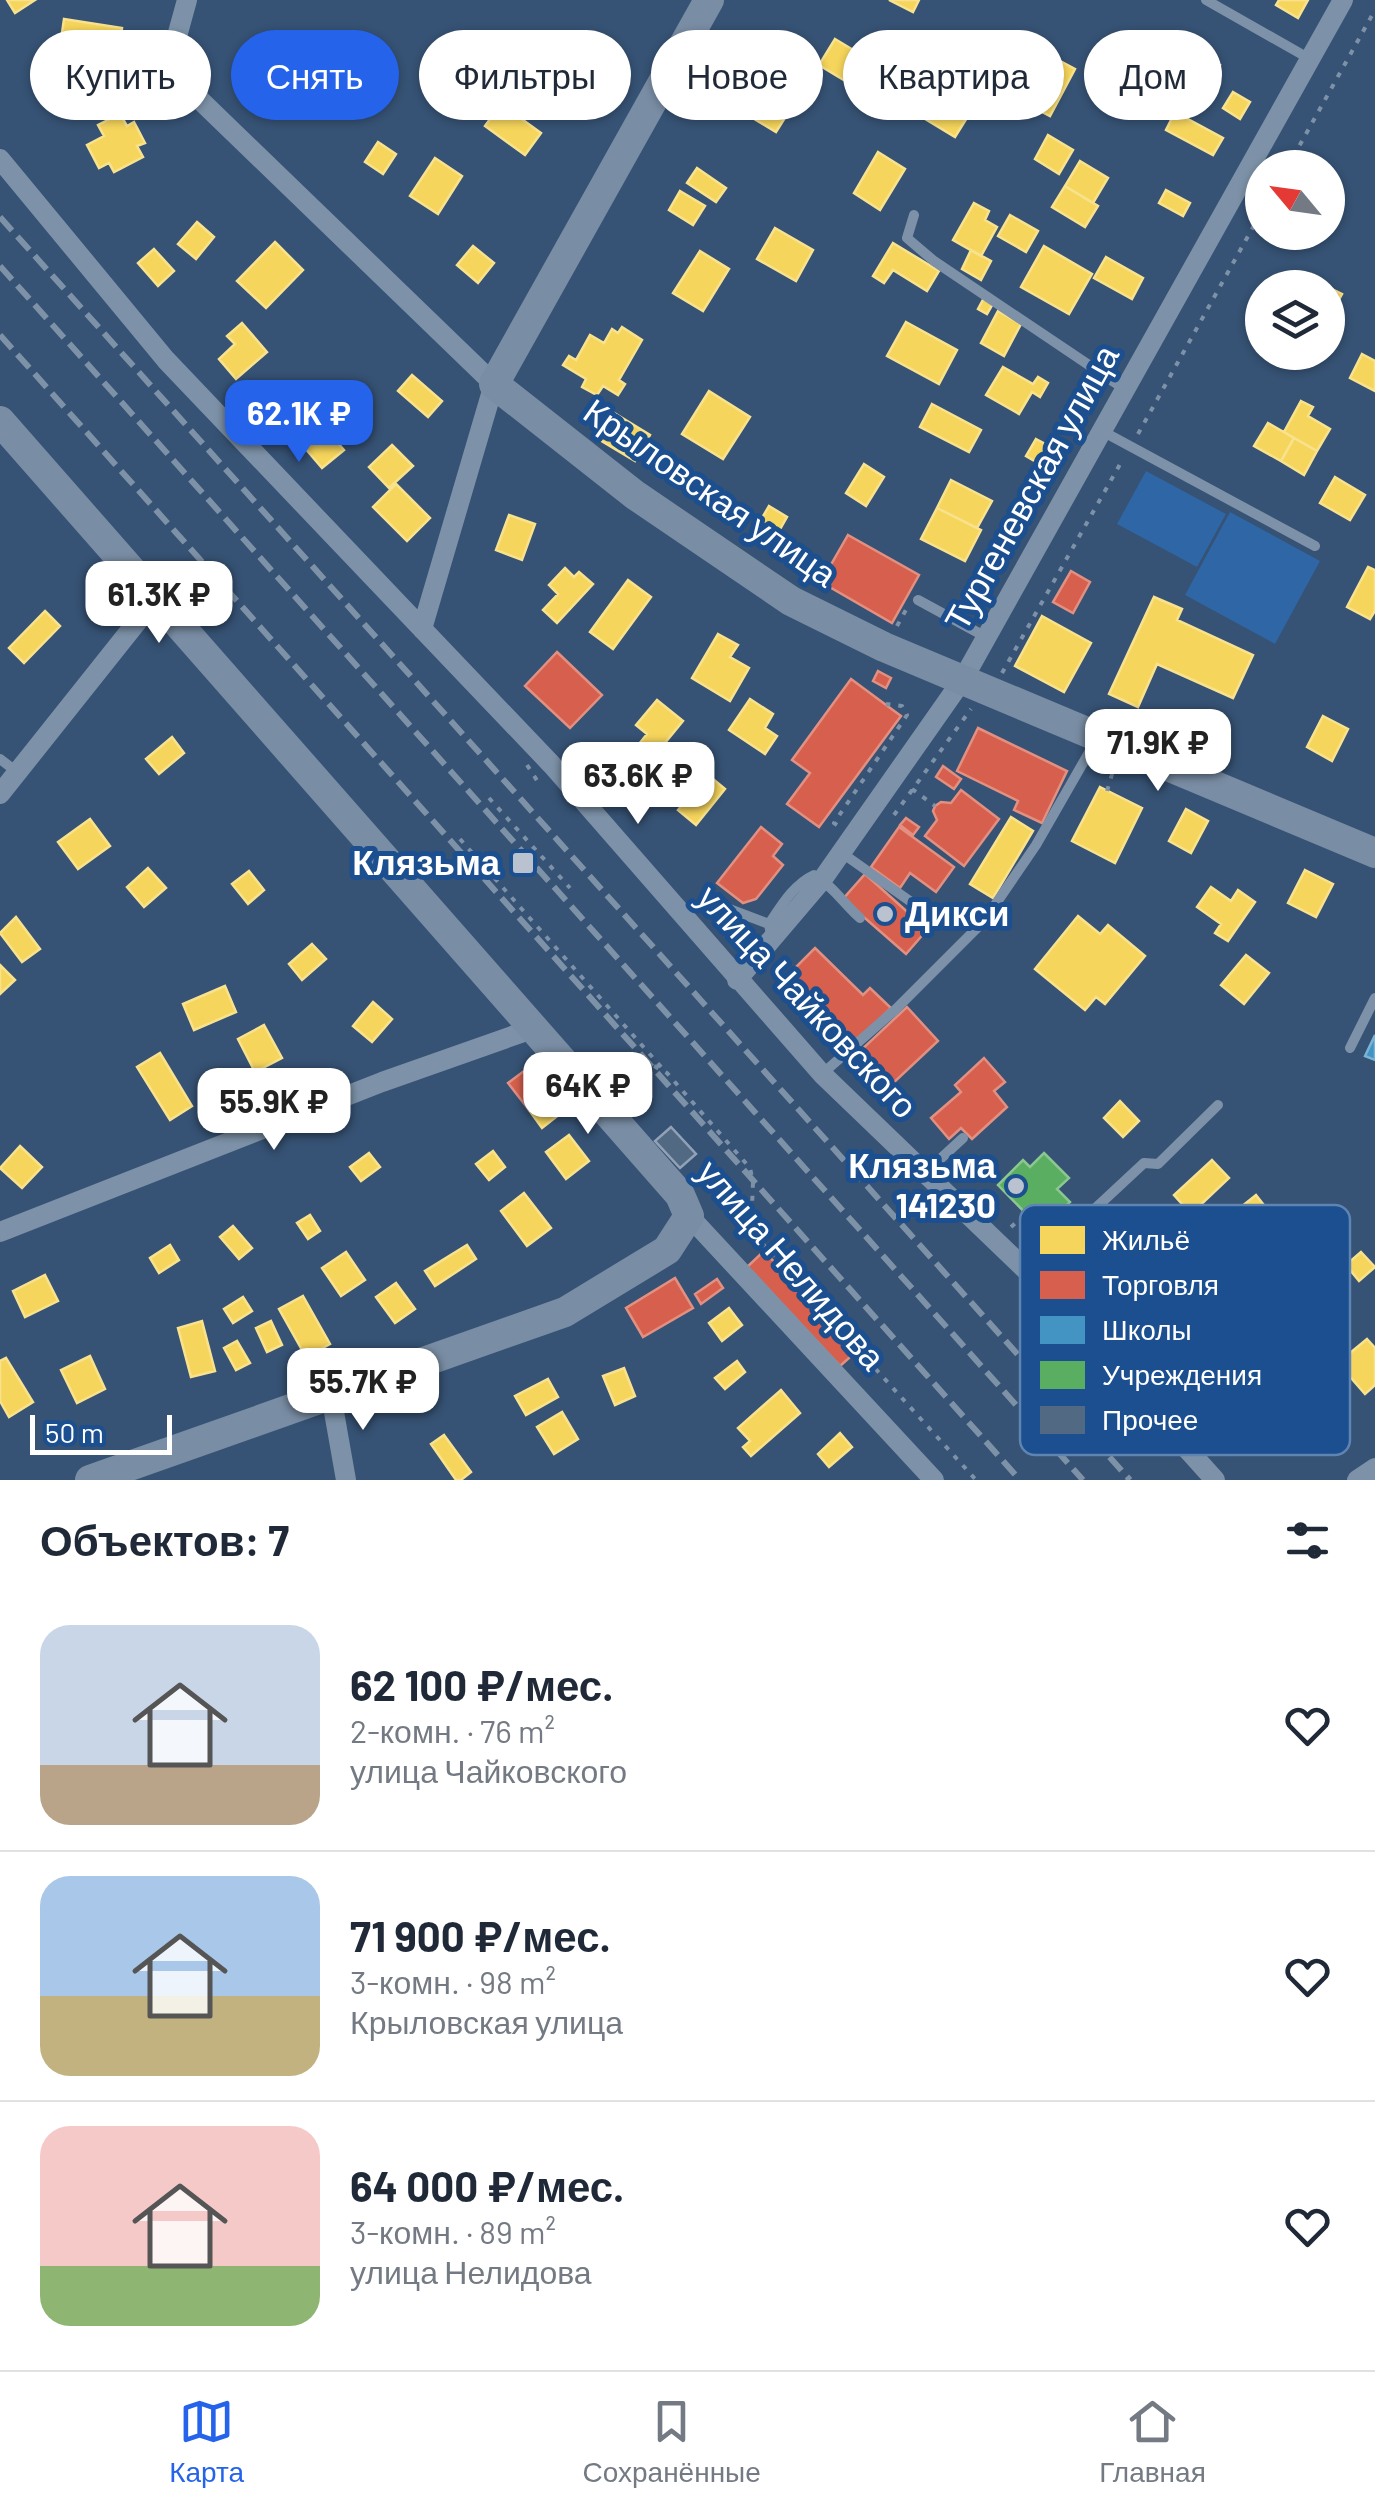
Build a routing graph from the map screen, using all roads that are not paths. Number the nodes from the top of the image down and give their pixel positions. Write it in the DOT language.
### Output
graph roads {
  1 [pos="187,0"];
  2 [pos="709,0"];
  3 [pos="1206,0"];
  4 [pos="1343,0"];
  5 [pos="1310,59"];
  6 [pos="0,159"];
  7 [pos="914,215"];
  8 [pos="494,384"];
  9 [pos="1123,388"];
  10 [pos="0,421"];
  11 [pos="1101,430"];
  12 [pos="1315,546"];
  13 [pos="156,598"];
  14 [pos="918,600"];
  15 [pos="422,629"];
  16 [pos="986,637"];
  17 [pos="964,679"];
  18 [pos="1098,736"];
  19 [pos="8,766"];
  20 [pos="0,794"];
  21 [pos="842,853"];
  22 [pos="1375,854"];
  23 [pos="822,880"];
  24 [pos="724,907"];
  25 [pos="860,918"];
  26 [pos="984,921"];
  27 [pos="771,931"];
  28 [pos="737,980"];
  29 [pos="1375,998"];
  30 [pos="532,1028"];
  31 [pos="1350,1048"];
  32 [pos="822,1074"];
  33 [pos="1218,1105"];
  34 [pos="963,1138"];
  35 [pos="925,1173"];
  36 [pos="1099,1205"];
  37 [pos="689,1216"];
  38 [pos="0,1232"];
  39 [pos="1020,1264"];
  40 [pos="331,1395"];
  41 [pos="1192,1455"];
  42 [pos="1375,1468"];
  43 [pos="90,1480"];
  44 [pos="346,1480"];
  45 [pos="934,1480"];
  46 [pos="1214,1480"];
  47 [pos="1357,1480"];
  1 -- 8 [label="street, Крыловская улица"];
  2 -- 8 [label="main road"];
  3 -- 5 [label="lane"];
  4 -- 5 [label="street, Тургеневская улица"];
  5 -- 9 [label="street, Тургеневская улица"];
  6 -- 15 [label="street, улица Чайковского"];
  7 -- 9 [label="lane"];
  8 -- 15 [label="street"];
  8 -- 17 [label="main road, Крыловская улица"];
  9 -- 11 [label="street, Тургеневская улица"];
  10 -- 13 [label="main road, улица Нелидова"];
  11 -- 12 [label="lane"];
  11 -- 16 [label="street, Тургеневская улица"];
  13 -- 19 [label="street"];
  13 -- 30 [label="main road, улица Нелидова"];
  14 -- 16 [label="lane"];
  15 -- 28 [label="street, улица Чайковского"];
  16 -- 17 [label="street, Тургеневская улица"];
  17 -- 18 [label="main road, Крыловская улица"];
  17 -- 21 [label="street, Тургеневская улица"];
  18 -- 22 [label="main road, Крыловская улица"];
  18 -- 26 [label="lane"];
  19 -- 20 [label="street"];
  21 -- 23 [label="street, Тургеневская улица"];
  21 -- 26 [label="lane"];
  23 -- 25 [label="lane"];
  23 -- 27 [label="street, Тургеневская улица"];
  24 -- 27 [label="lane"];
  26 -- 32 [label="lane"];
  27 -- 28 [label="street, Тургеневская улица"];
  28 -- 32 [label="street, улица Чайковского"];
  29 -- 31 [label="lane"];
  30 -- 37 [label="main road, улица Нелидова"];
  30 -- 38 [label="street"];
  32 -- 35 [label="street, улица Чайковского"];
  33 -- 36 [label="lane"];
  34 -- 35 [label="lane"];
  35 -- 39 [label="street, улица Чайковского"];
  37 -- 40 [label="main road"];
  37 -- 45 [label="street, улица Нелидова"];
  40 -- 43 [label="main road"];
  40 -- 44 [label="street"];
  41 -- 46 [label="street, улица Чайковского"];
  42 -- 47 [label="street"];
}
